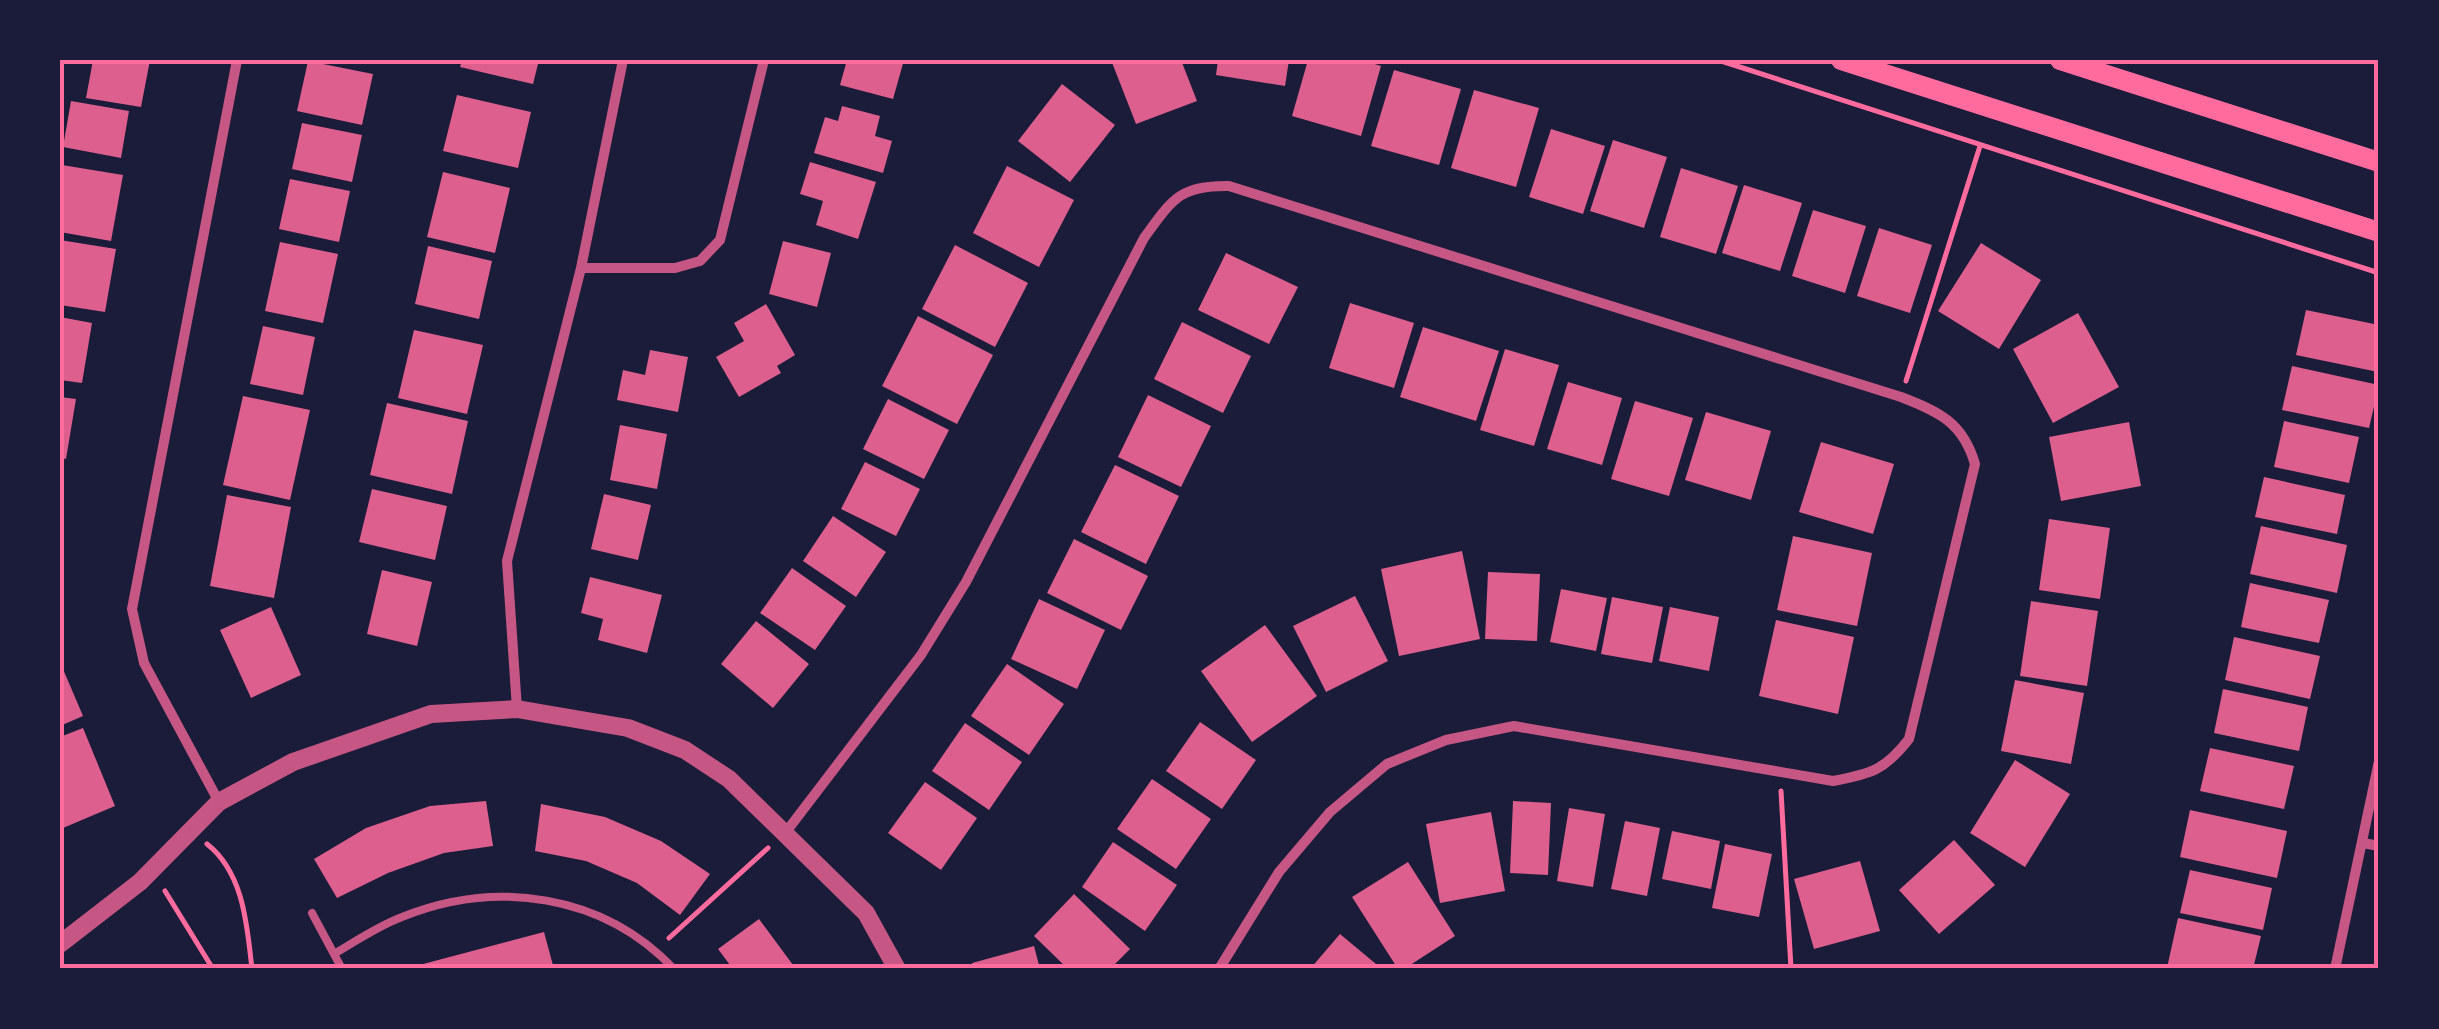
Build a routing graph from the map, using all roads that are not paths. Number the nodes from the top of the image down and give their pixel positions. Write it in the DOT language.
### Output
graph roads {
  1 [pos="236,60"];
  2 [pos="624,60"];
  3 [pos="764,60"];
  4 [pos="1840,60"];
  5 [pos="2060,60"];
  6 [pos="2379,162"];
  7 [pos="2379,232"];
  8 [pos="582,268"];
  9 [pos="517,708"];
  10 [pos="2379,762"];
  11 [pos="220,802"];
  12 [pos="786,832"];
  13 [pos="2363,844"];
  14 [pos="2379,846"];
  15 [pos="312,913"];
  16 [pos="60,944"];
  17 [pos="334,954"];
  18 [pos="342,969"];
  19 [pos="674,969"];
  20 [pos="897,969"];
  21 [pos="1219,969"];
  22 [pos="2335,969"];
  1 -- 11 [label="street"];
  2 -- 8 [label="street"];
  3 -- 8 [label="street"];
  4 -- 7 [label="main road"];
  5 -- 6 [label="main road"];
  8 -- 9 [label="street"];
  9 -- 11 [label="street"];
  9 -- 12 [label="street"];
  10 -- 13 [label="street"];
  11 -- 16 [label="street"];
  12 -- 20 [label="street"];
  12 -- 21 [label="street"];
  13 -- 14 [label="street"];
  13 -- 22 [label="street"];
  15 -- 17 [label="lane"];
  17 -- 18 [label="lane"];
  17 -- 19 [label="lane"];
}
